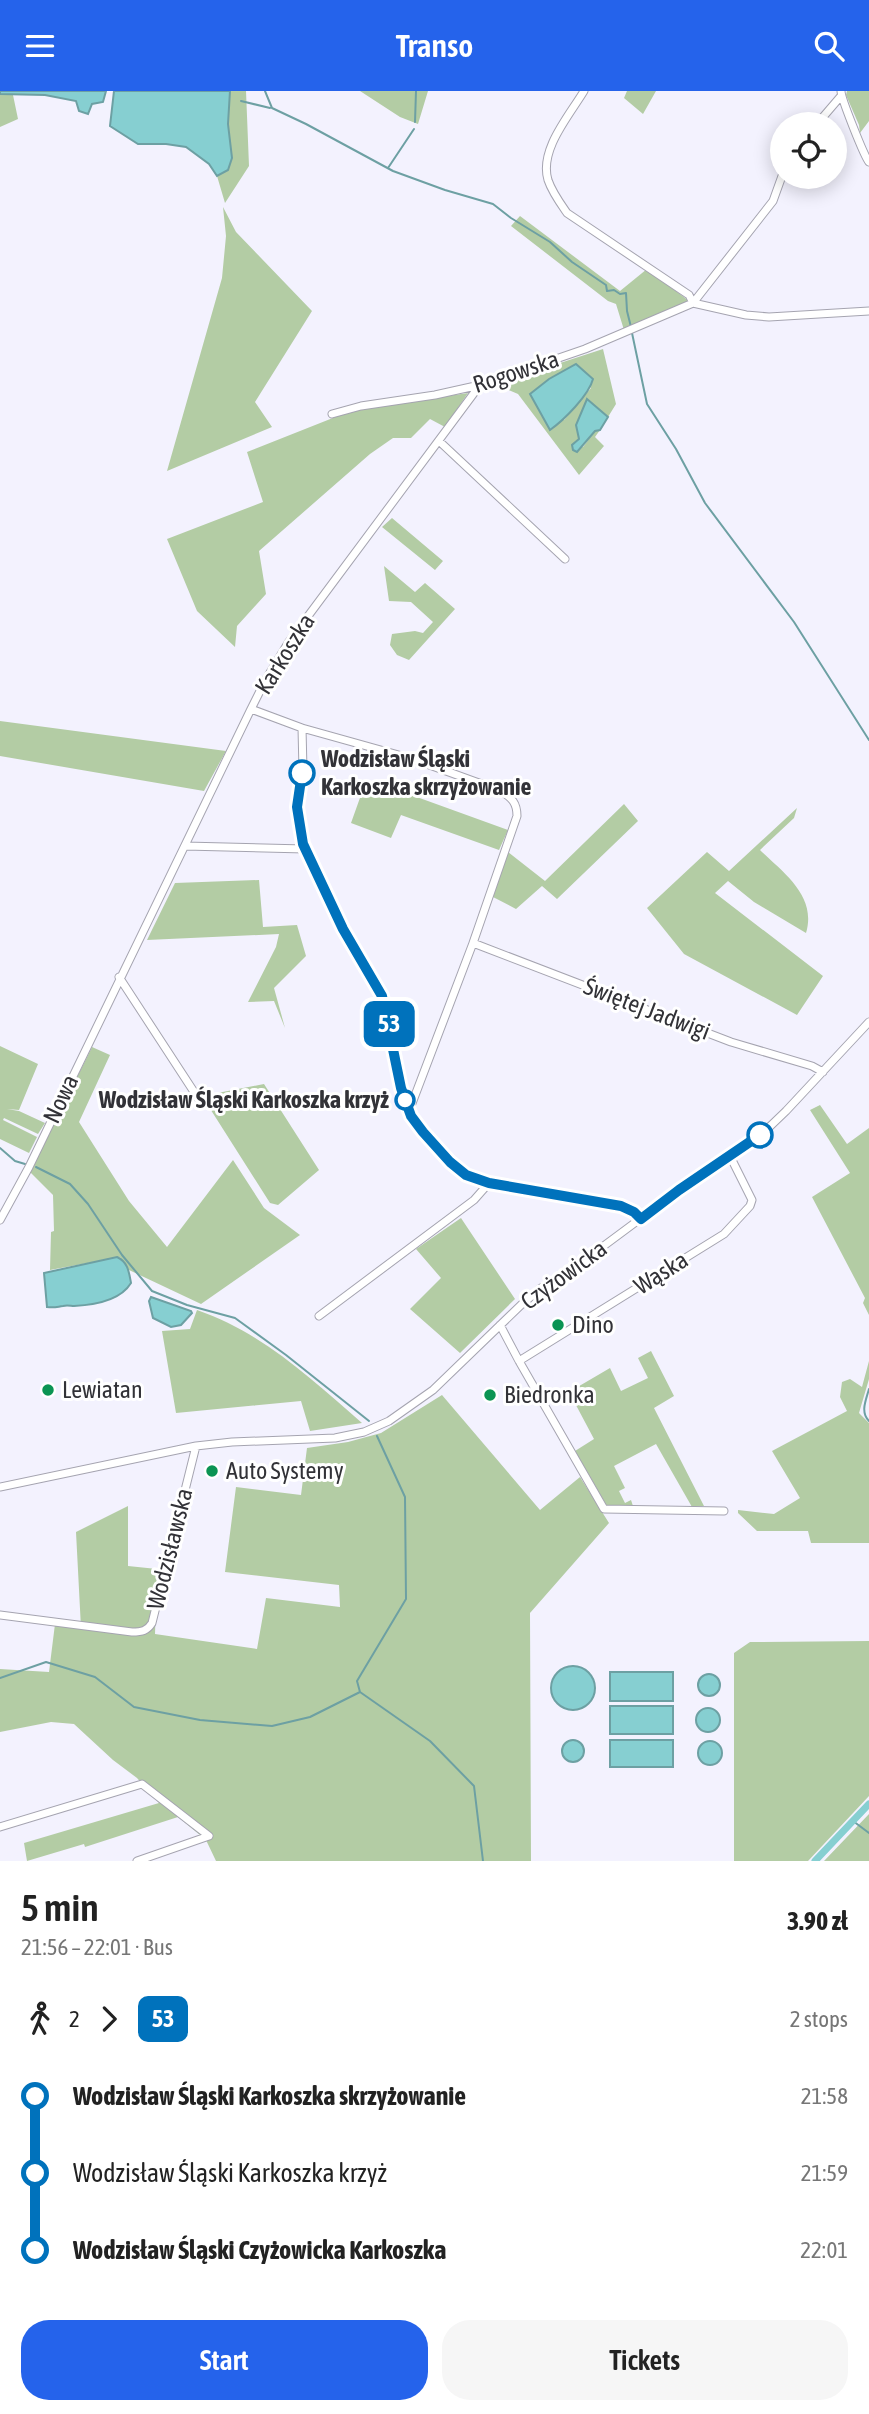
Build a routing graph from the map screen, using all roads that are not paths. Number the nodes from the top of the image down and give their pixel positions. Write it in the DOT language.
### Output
graph roads {
  1 [pos="584,91"];
  2 [pos="841,93"];
  3 [pos="826,112"];
  4 [pos="869,162"];
  5 [pos="777,189"];
  6 [pos="693,303"];
  7 [pos="869,311"];
  8 [pos="480,384"];
  9 [pos="332,414"];
  10 [pos="439,441"];
  11 [pos="565,559"];
  12 [pos="251,709"];
  13 [pos="302,728"];
  14 [pos="185,846"];
  15 [pos="305,849"];
  16 [pos="473,943"];
  17 [pos="119,977"];
  18 [pos="869,1022"];
  19 [pos="823,1072"];
  20 [pos="198,1098"];
  21 [pos="407,1108"];
  22 [pos="730,1156"];
  23 [pos="489,1183"];
  24 [pos="641,1219"];
  25 [pos="0,1220"];
  26 [pos="319,1316"];
  27 [pos="500,1325"];
  28 [pos="519,1361"];
  29 [pos="307,1440"];
  30 [pos="196,1446"];
  31 [pos="0,1487"];
  32 [pos="724,1511"];
  33 [pos="0,1615"];
  34 [pos="0,1827"];
  35 [pos="137,1861"];
  1 -- 6 [label="street"];
  2 -- 3 [label="street"];
  2 -- 4 [label="street"];
  5 -- 6 [label="street, Rogowska"];
  6 -- 7 [label="street"];
  6 -- 8 [label="street, Rogowska"];
  8 -- 9 [label="street, Rogowska"];
  8 -- 10 [label="street, Karkoszka"];
  10 -- 11 [label="street"];
  10 -- 12 [label="street, Karkoszka"];
  12 -- 13 [label="street, Karkoszka"];
  12 -- 14 [label="street, Nowa"];
  13 -- 15 [label="street"];
  13 -- 16 [label="street"];
  14 -- 15 [label="street"];
  14 -- 17 [label="street, Nowa"];
  15 -- 21 [label="street"];
  16 -- 19 [label="street, Świętej Jadwigi"];
  16 -- 21 [label="street"];
  17 -- 20 [label="street"];
  17 -- 25 [label="street, Nowa"];
  18 -- 19 [label="street, Czyżowicka"];
  19 -- 22 [label="street, Czyżowicka"];
  21 -- 23 [label="street"];
  22 -- 24 [label="street, Czyżowicka"];
  22 -- 28 [label="street, Wąska"];
  23 -- 24 [label="street"];
  23 -- 26 [label="street"];
  24 -- 27 [label="street, Czyżowicka"];
  27 -- 28 [label="street"];
  27 -- 29 [label="street, Czyżowicka"];
  28 -- 32 [label="street"];
  29 -- 30 [label="street, Wodzisławska"];
  30 -- 31 [label="street, Wodzisławska"];
  30 -- 33 [label="street, Wodzisławska"];
  34 -- 35 [label="street"];
}
